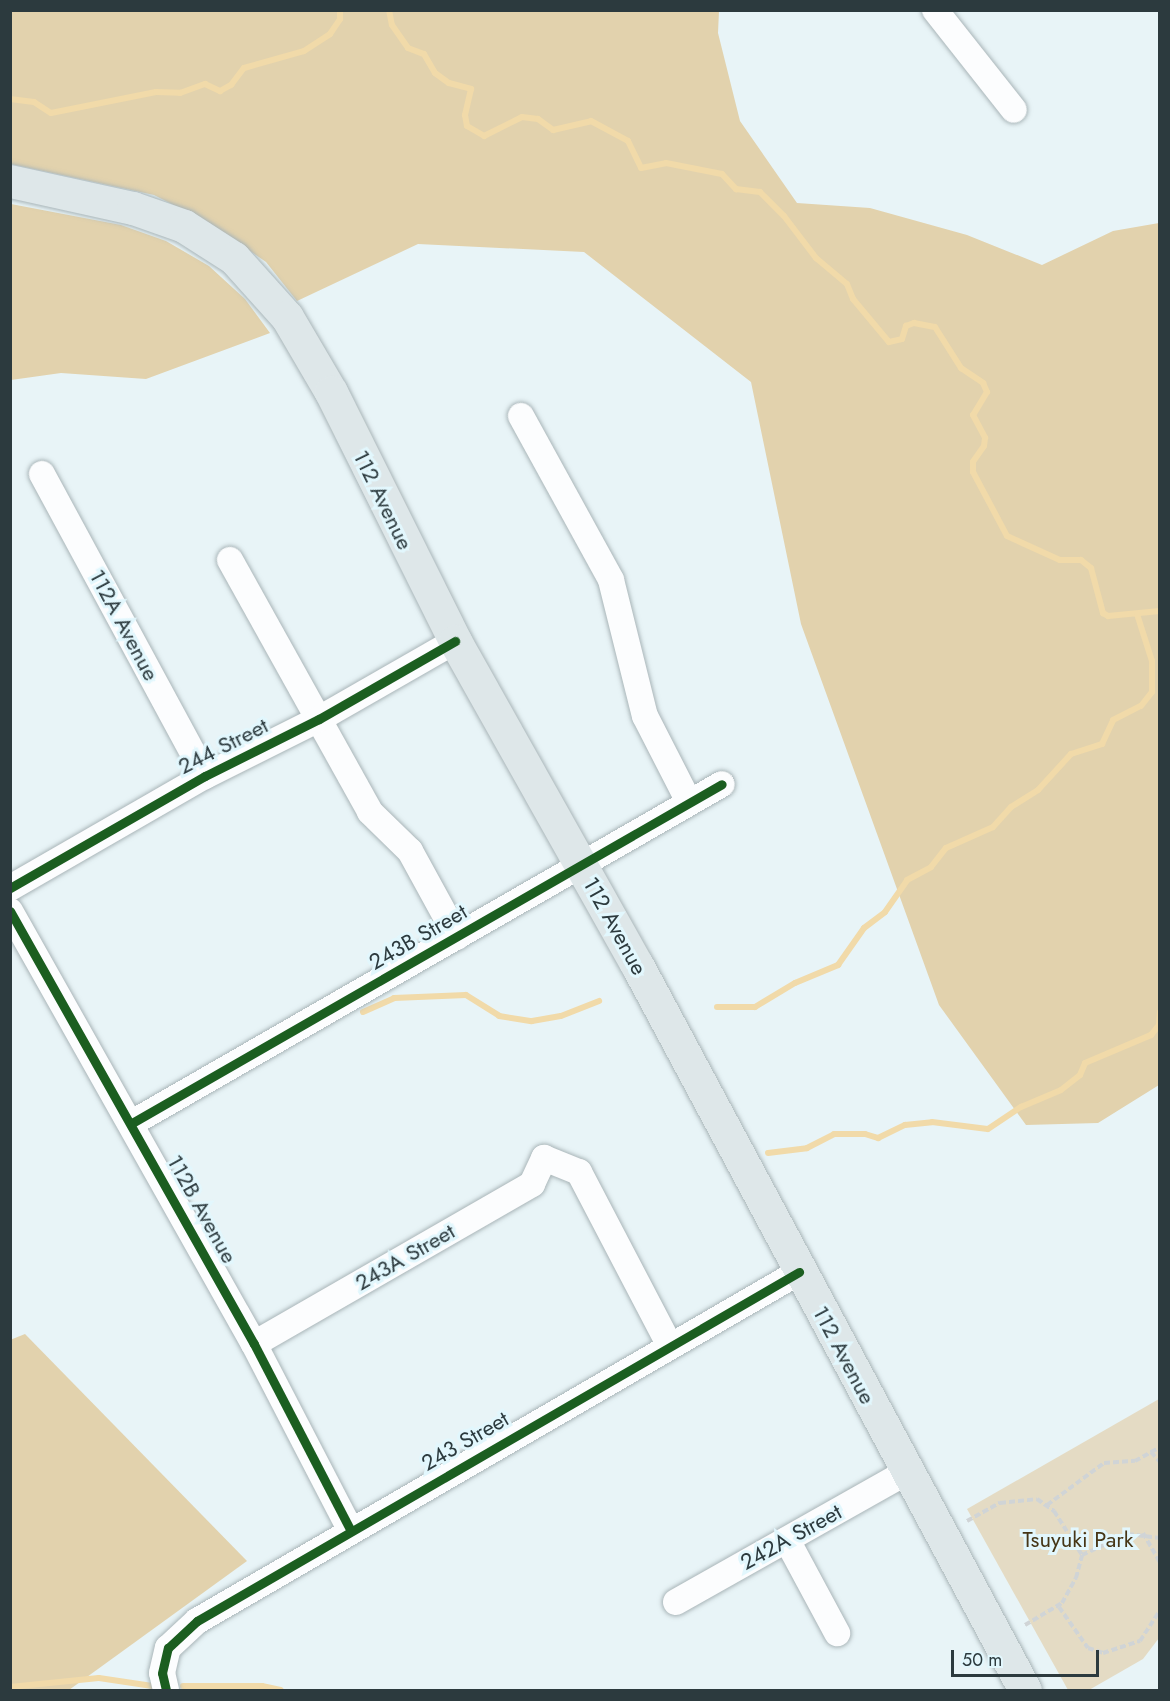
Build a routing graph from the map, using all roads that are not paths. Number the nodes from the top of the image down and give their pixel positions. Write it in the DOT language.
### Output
graph roads {
  1 [pos="935,10"];
  2 [pos="1014,110"];
  3 [pos="10,181"];
  4 [pos="521,416"];
  5 [pos="42,474"];
  6 [pos="230,560"];
  7 [pos="455,641"];
  8 [pos="319,719"];
  9 [pos="205,776"];
  10 [pos="722,784"];
  11 [pos="689,802"];
  12 [pos="582,866"];
  13 [pos="10,888"];
  14 [pos="10,912"];
  15 [pos="457,937"];
  16 [pos="132,1123"];
  17 [pos="799,1272"];
  18 [pos="254,1344"];
  19 [pos="670,1346"];
  20 [pos="907,1472"];
  21 [pos="350,1529"];
  22 [pos="787,1540"];
  23 [pos="676,1602"];
  24 [pos="837,1633"];
  25 [pos="166,1690"];
  26 [pos="1025,1690"];
  1 -- 2 [label="street"];
  3 -- 7 [label="main road, 112 Avenue"];
  4 -- 11 [label="street"];
  5 -- 9 [label="street, 112A Avenue"];
  6 -- 8 [label="street"];
  7 -- 8 [label="street, 244 Street"];
  7 -- 12 [label="main road, 112 Avenue"];
  8 -- 9 [label="street, 244 Street"];
  8 -- 15 [label="street"];
  9 -- 13 [label="street, 244 Street"];
  10 -- 11 [label="street, 243B Street"];
  11 -- 12 [label="street, 243B Street"];
  12 -- 15 [label="street, 243B Street"];
  12 -- 17 [label="main road, 112 Avenue"];
  14 -- 16 [label="street, 112B Avenue"];
  15 -- 16 [label="street, 243B Street"];
  16 -- 18 [label="street, 112B Avenue"];
  17 -- 19 [label="street, 243 Street"];
  17 -- 20 [label="main road, 112 Avenue"];
  18 -- 19 [label="street, 243A Street"];
  18 -- 21 [label="street, 112B Avenue"];
  19 -- 21 [label="street, 243 Street"];
  20 -- 22 [label="street, 242A Street"];
  20 -- 26 [label="main road, 112 Avenue"];
  21 -- 25 [label="street, 243 Street"];
  22 -- 23 [label="street, 242A Street"];
  22 -- 24 [label="street"];
}
